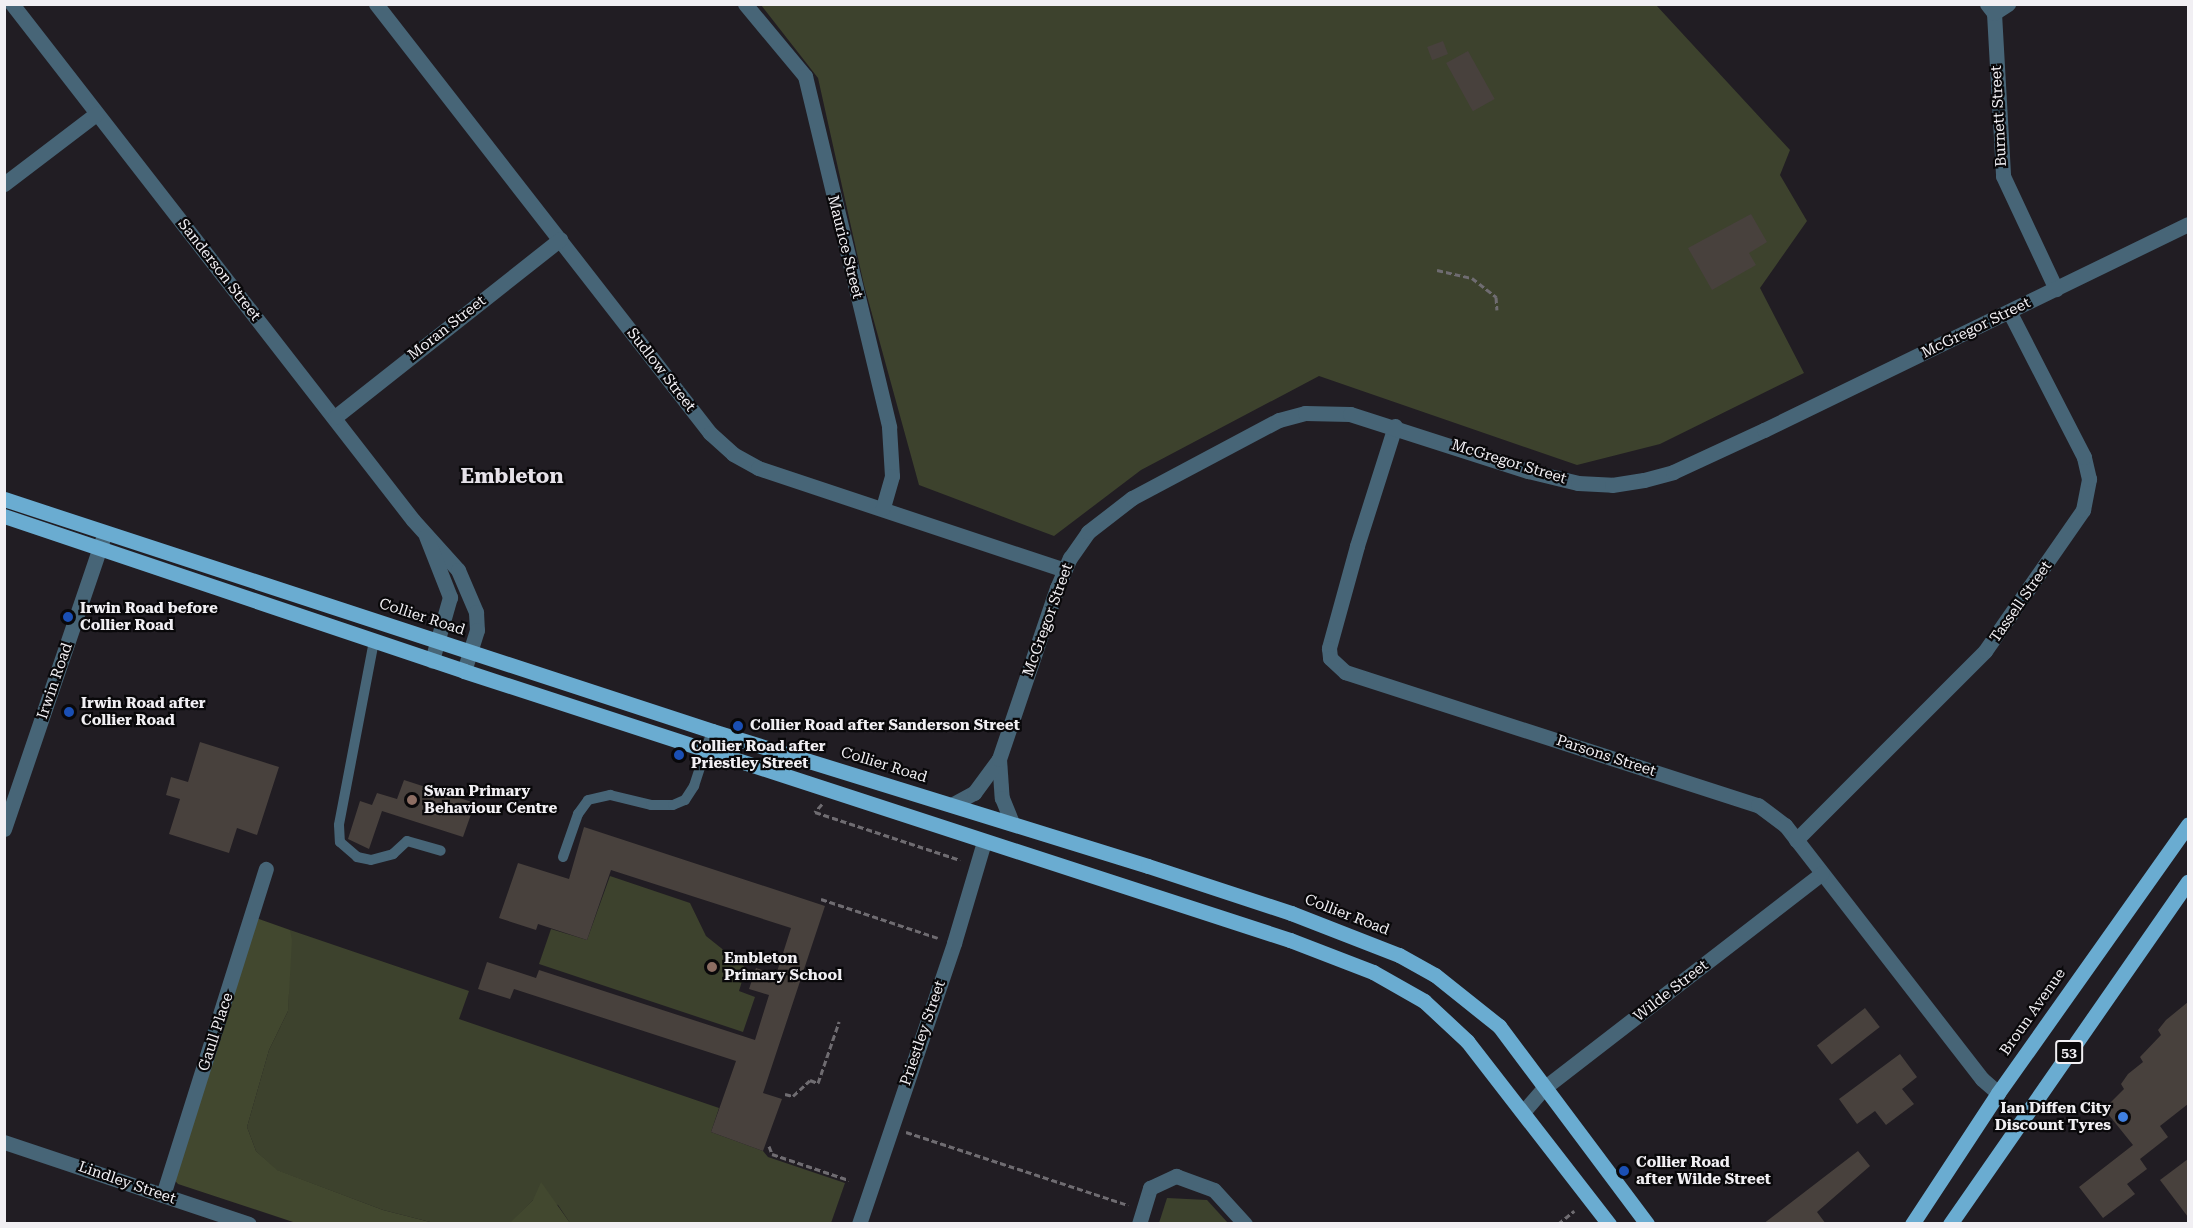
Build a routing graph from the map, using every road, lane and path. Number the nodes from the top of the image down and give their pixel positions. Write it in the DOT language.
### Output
graph roads {
  1 [pos="12,4"];
  2 [pos="376,4"];
  3 [pos="745,4"];
  4 [pos="2008,4"];
  5 [pos="1990,9"];
  6 [pos="96,114"];
  7 [pos="4,184"];
  8 [pos="2188,224"];
  9 [pos="560,239"];
  10 [pos="1437,270"];
  11 [pos="2056,289"];
  12 [pos="1497,310"];
  13 [pos="2010,313"];
  14 [pos="335,417"];
  15 [pos="1395,426"];
  16 [pos="4,499"];
  17 [pos="883,508"];
  18 [pos="4,516"];
  19 [pos="105,532"];
  20 [pos="426,536"];
  21 [pos="99,549"];
  22 [pos="1064,570"];
  23 [pos="374,641"];
  24 [pos="439,641"];
  25 [pos="470,652"];
  26 [pos="432,660"];
  27 [pos="464,671"];
  28 [pos="712,731"];
  29 [pos="706,749"];
  30 [pos="999,759"];
  31 [pos="953,804"];
  32 [pos="1012,823"];
  33 [pos="2188,825"];
  34 [pos="4,829"];
  35 [pos="1797,840"];
  36 [pos="984,842"];
  37 [pos="441,851"];
  38 [pos="563,857"];
  39 [pos="266,868"];
  40 [pos="1822,873"];
  41 [pos="2188,881"];
  42 [pos="821,899"];
  43 [pos="954,943"];
  44 [pos="839,1022"];
  45 [pos="1544,1088"];
  46 [pos="1998,1093"];
  47 [pos="785,1094"];
  48 [pos="1523,1112"];
  49 [pos="890,1127"];
  50 [pos="4,1142"];
  51 [pos="769,1146"];
  52 [pos="849,1180"];
  53 [pos="163,1195"];
  54 [pos="1574,1210"];
  55 [pos="1141,1217"];
  56 [pos="249,1224"];
  57 [pos="859,1224"];
  58 [pos="1245,1224"];
  59 [pos="1558,1224"];
  60 [pos="1609,1224"];
  61 [pos="1647,1224"];
  62 [pos="1912,1224"];
  63 [pos="1950,1224"];
  1 -- 6 [label="street, Sanderson Street"];
  2 -- 9 [label="street, Sudlow Street"];
  3 -- 17 [label="street, Maurice Street"];
  4 -- 5 [label="street"];
  5 -- 11 [label="street, Burnett Street"];
  6 -- 7 [label="street"];
  6 -- 14 [label="street, Sanderson Street"];
  8 -- 11 [label="street, McGregor Street"];
  9 -- 14 [label="street, Moran Street"];
  9 -- 17 [label="street, Sudlow Street"];
  10 -- 12 [label="path"];
  11 -- 13 [label="street, McGregor Street"];
  13 -- 15 [label="street, McGregor Street"];
  13 -- 35 [label="street, Tassell Street"];
  14 -- 20 [label="street, Sanderson Street"];
  15 -- 22 [label="street, McGregor Street"];
  15 -- 35 [label="street, Parsons Street"];
  16 -- 19 [label="main road, Collier Road"];
  17 -- 22 [label="street, Sudlow Street"];
  18 -- 21 [label="main road"];
  19 -- 21 [label="street, Irwin Road"];
  19 -- 24 [label="main road, Collier Road"];
  20 -- 24 [label="street, Sanderson Street"];
  20 -- 25 [label="street, Sanderson Street"];
  21 -- 23 [label="main road"];
  21 -- 34 [label="street, Irwin Road"];
  22 -- 30 [label="street, McGregor Street"];
  23 -- 26 [label="main road"];
  23 -- 37 [label="lane"];
  24 -- 25 [label="main road, Collier Road"];
  24 -- 26 [label="street, Sanderson Street"];
  25 -- 27 [label="street, Sanderson Street"];
  25 -- 28 [label="main road, Collier Road"];
  26 -- 27 [label="main road"];
  27 -- 29 [label="main road"];
  28 -- 29 [label="lane"];
  28 -- 31 [label="main road, Collier Road"];
  29 -- 36 [label="main road"];
  29 -- 38 [label="lane"];
  30 -- 31 [label="street, McGregor Street"];
  30 -- 32 [label="street, McGregor Street"];
  31 -- 32 [label="main road, Collier Road"];
  32 -- 45 [label="main road, Collier Road"];
  33 -- 46 [label="main road, Broun Avenue / 53"];
  35 -- 40 [label="street, Parsons Street"];
  36 -- 43 [label="street, Priestley Street"];
  36 -- 48 [label="main road"];
  39 -- 53 [label="street, Gaull Place"];
  40 -- 45 [label="street, Wilde Street"];
  40 -- 46 [label="street, Parsons Street"];
  41 -- 63 [label="main road, 53"];
  42 -- 43 [label="path"];
  43 -- 49 [label="street, Priestley Street"];
  44 -- 47 [label="path"];
  45 -- 48 [label="street, Wilde Street"];
  45 -- 61 [label="main road, Collier Road"];
  46 -- 62 [label="main road, Broun Avenue / 53"];
  48 -- 60 [label="main road"];
  49 -- 55 [label="path"];
  49 -- 57 [label="street, Priestley Street"];
  50 -- 53 [label="street, Lindley Street"];
  51 -- 52 [label="path"];
  53 -- 56 [label="street, Lindley Street"];
  54 -- 59 [label="path"];
  55 -- 58 [label="street"];
}
